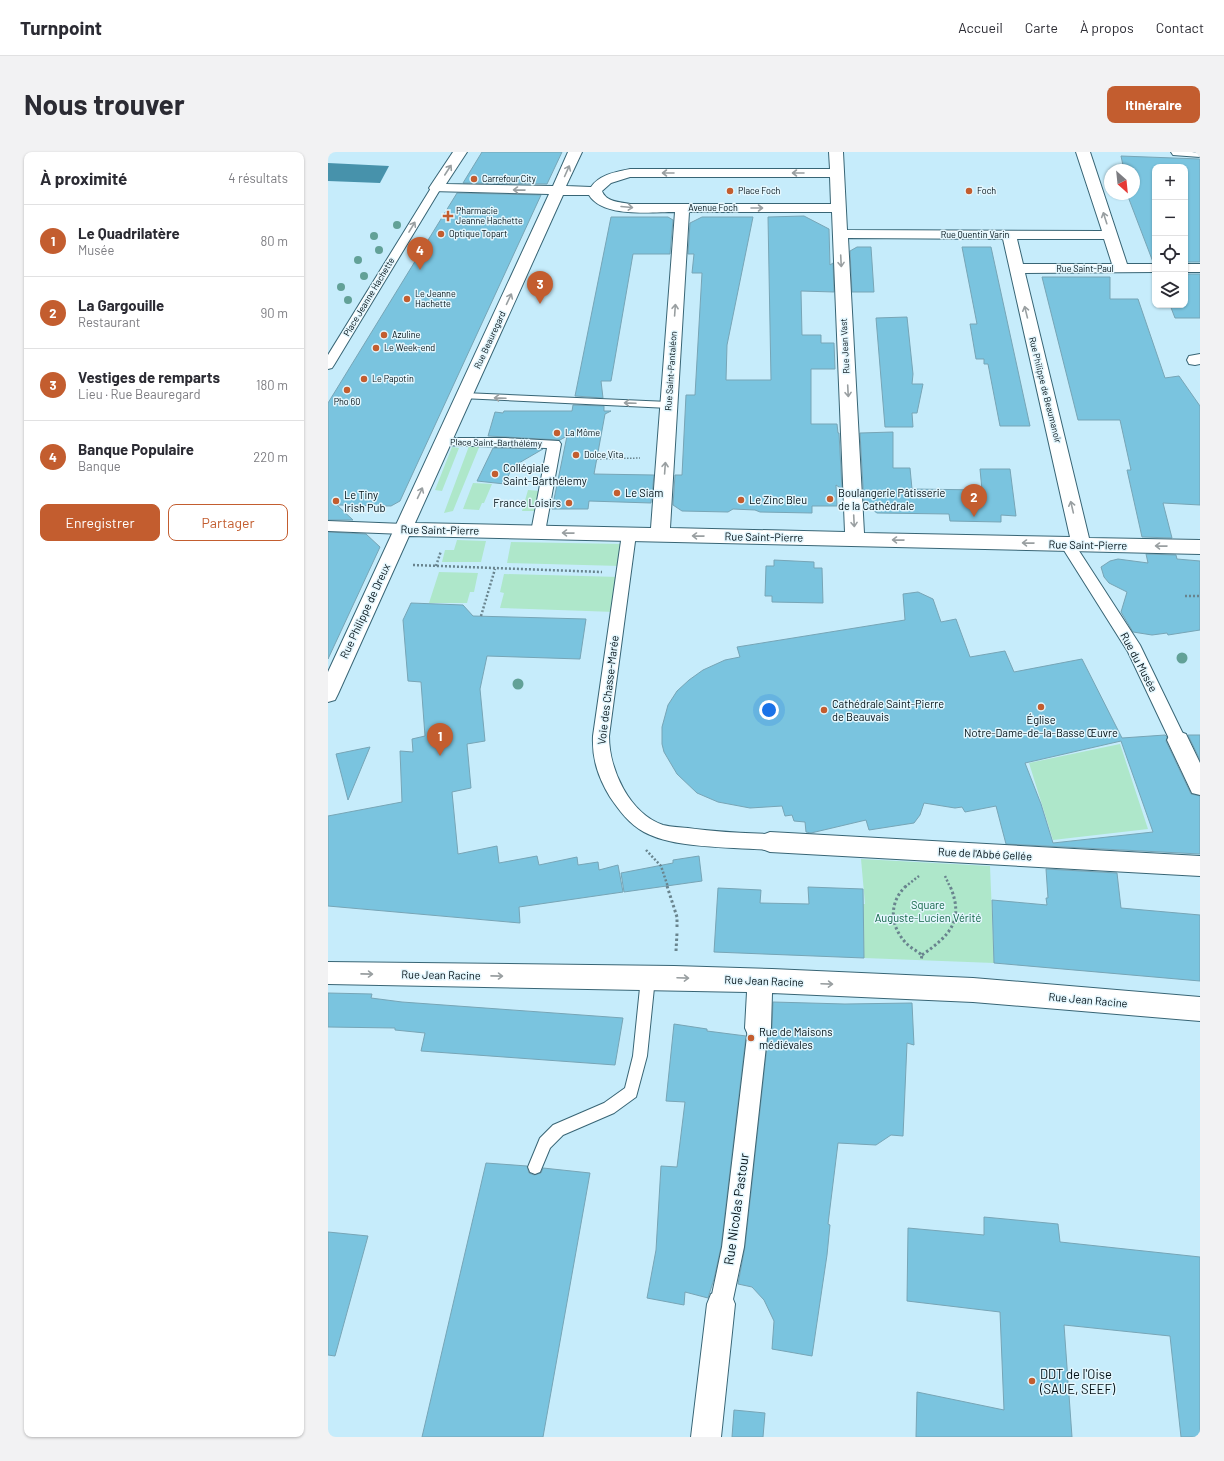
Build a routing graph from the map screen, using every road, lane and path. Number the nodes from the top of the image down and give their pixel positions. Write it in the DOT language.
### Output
graph roads {
  1 [pos="460,152"];
  2 [pos="575,152"];
  3 [pos="836,152"];
  4 [pos="1083,152"];
  5 [pos="1178,152"];
  6 [pos="1200,153"];
  7 [pos="837,173"];
  8 [pos="436,188"];
  9 [pos="558,190"];
  10 [pos="595,191"];
  11 [pos="682,208"];
  12 [pos="839,208"];
  13 [pos="840,234"];
  14 [pos="1009,235"];
  15 [pos="1110,235"];
  16 [pos="1121,268"];
  17 [pos="1152,268"];
  18 [pos="1188,268"];
  19 [pos="1200,268"];
  20 [pos="1016,269"];
  21 [pos="330,359"];
  22 [pos="464,396"];
  23 [pos="669,405"];
  24 [pos="444,442"];
  25 [pos="666,458"];
  26 [pos="597,459"];
  27 [pos="328,526"];
  28 [pos="404,529"];
  29 [pos="538,532"];
  30 [pos="629,534"];
  31 [pos="660,535"];
  32 [pos="855,539"];
  33 [pos="1074,544"];
  34 [pos="1200,547"];
  35 [pos="386,564"];
  36 [pos="495,569"];
  37 [pos="624,573"];
  38 [pos="1185,596"];
  39 [pos="1200,596"];
  40 [pos="481,616"];
  41 [pos="328,694"];
  42 [pos="1178,740"];
  43 [pos="1200,786"];
  44 [pos="642,822"];
  45 [pos="770,842"];
  46 [pos="936,851"];
  47 [pos="1200,866"];
  48 [pos="677,948"];
  49 [pos="922,955"];
  50 [pos="328,973"];
  51 [pos="648,978"];
  52 [pos="760,981"];
  53 [pos="919,988"];
  54 [pos="1200,1009"];
  55 [pos="758,1028"];
  56 [pos="535,1167"];
  57 [pos="721,1304"];
  58 [pos="706,1437"];
  8 -- 1 [label="street, Place Jeanne Hachette, one-way"];
  9 -- 2 [label="street, Rue Beauregard, one-way"];
  3 -- 7 [label="street, Rue Jean Vast"];
  15 -- 4 [label="street, one-way"];
  5 -- 6 [label="street"];
  7 -- 10 [label="street, one-way"];
  7 -- 12 [label="street, Rue Jean Vast"];
  9 -- 8 [label="street, one-way"];
  21 -- 8 [label="street, Place Jeanne Hachette, one-way"];
  9 -- 10 [label="street"];
  22 -- 9 [label="street, Rue Beauregard, one-way"];
  10 -- 11 [label="street, Avenue Foch, one-way"];
  11 -- 12 [label="street, Avenue Foch, one-way"];
  23 -- 11 [label="street, Rue Saint-Pantaléon, one-way"];
  12 -- 13 [label="street, Rue Jean Vast"];
  13 -- 14 [label="street, Rue Quentin Varin"];
  13 -- 32 [label="street, Rue Jean Vast, one-way"];
  14 -- 15 [label="street, Rue Quentin Varin"];
  14 -- 20 [label="street, Rue Philippe de Beaumanoir"];
  15 -- 16 [label="street"];
  16 -- 17 [label="street, Rue Saint-Paul"];
  16 -- 20 [label="street, Rue Saint-Paul"];
  18 -- 19 [label="street"];
  33 -- 20 [label="street, Rue Philippe de Beaumanoir, one-way"];
  23 -- 22 [label="lane, one-way"];
  22 -- 24 [label="street, Rue Beauregard"];
  23 -- 25 [label="street, Rue Saint-Pantaléon"];
  28 -- 24 [label="street, Rue Beauregard, one-way"];
  24 -- 29 [label="street, Place Saint-Barthélémy"];
  25 -- 26 [label="path"];
  31 -- 25 [label="street, Rue Saint-Pantaléon, one-way"];
  27 -- 28 [label="street, Rue Saint-Pierre"];
  28 -- 29 [label="street, Rue Saint-Pierre"];
  28 -- 35 [label="street, Rue Philippe de Dreux"];
  30 -- 29 [label="street, Rue Saint-Pierre, one-way"];
  30 -- 31 [label="street, Rue Saint-Pierre"];
  30 -- 37 [label="street, Voie des Chasse-Marée"];
  32 -- 31 [label="street, Rue Saint-Pierre, one-way"];
  33 -- 32 [label="street, Rue Saint-Pierre, one-way"];
  34 -- 33 [label="street, Rue Saint-Pierre, one-way"];
  33 -- 42 [label="street, Rue du Musée"];
  35 -- 36 [label="path"];
  35 -- 41 [label="street, Rue Philippe de Dreux"];
  36 -- 37 [label="path"];
  36 -- 40 [label="path"];
  37 -- 44 [label="street, Voie des Chasse-Marée"];
  38 -- 39 [label="path"];
  42 -- 43 [label="street, Rue du Musée"];
  44 -- 45 [label="street, Voie des Chasse-Marée"];
  44 -- 48 [label="path"];
  45 -- 46 [label="street, Rue de l'Abbé Gellée"];
  46 -- 47 [label="street, Rue de l'Abbé Gellée"];
  46 -- 49 [label="path"];
  46 -- 49 [label="path"];
  49 -- 53 [label="path"];
  50 -- 51 [label="street, Rue Jean Racine, one-way"];
  51 -- 52 [label="street, Rue Jean Racine, one-way"];
  51 -- 56 [label="lane"];
  52 -- 53 [label="street, Rue Jean Racine, one-way"];
  52 -- 55 [label="street, Rue Nicolas Pastour"];
  53 -- 54 [label="street, Rue Jean Racine"];
  55 -- 57 [label="street, Rue Nicolas Pastour"];
  57 -- 58 [label="street, Rue Nicolas Pastour"];
}
